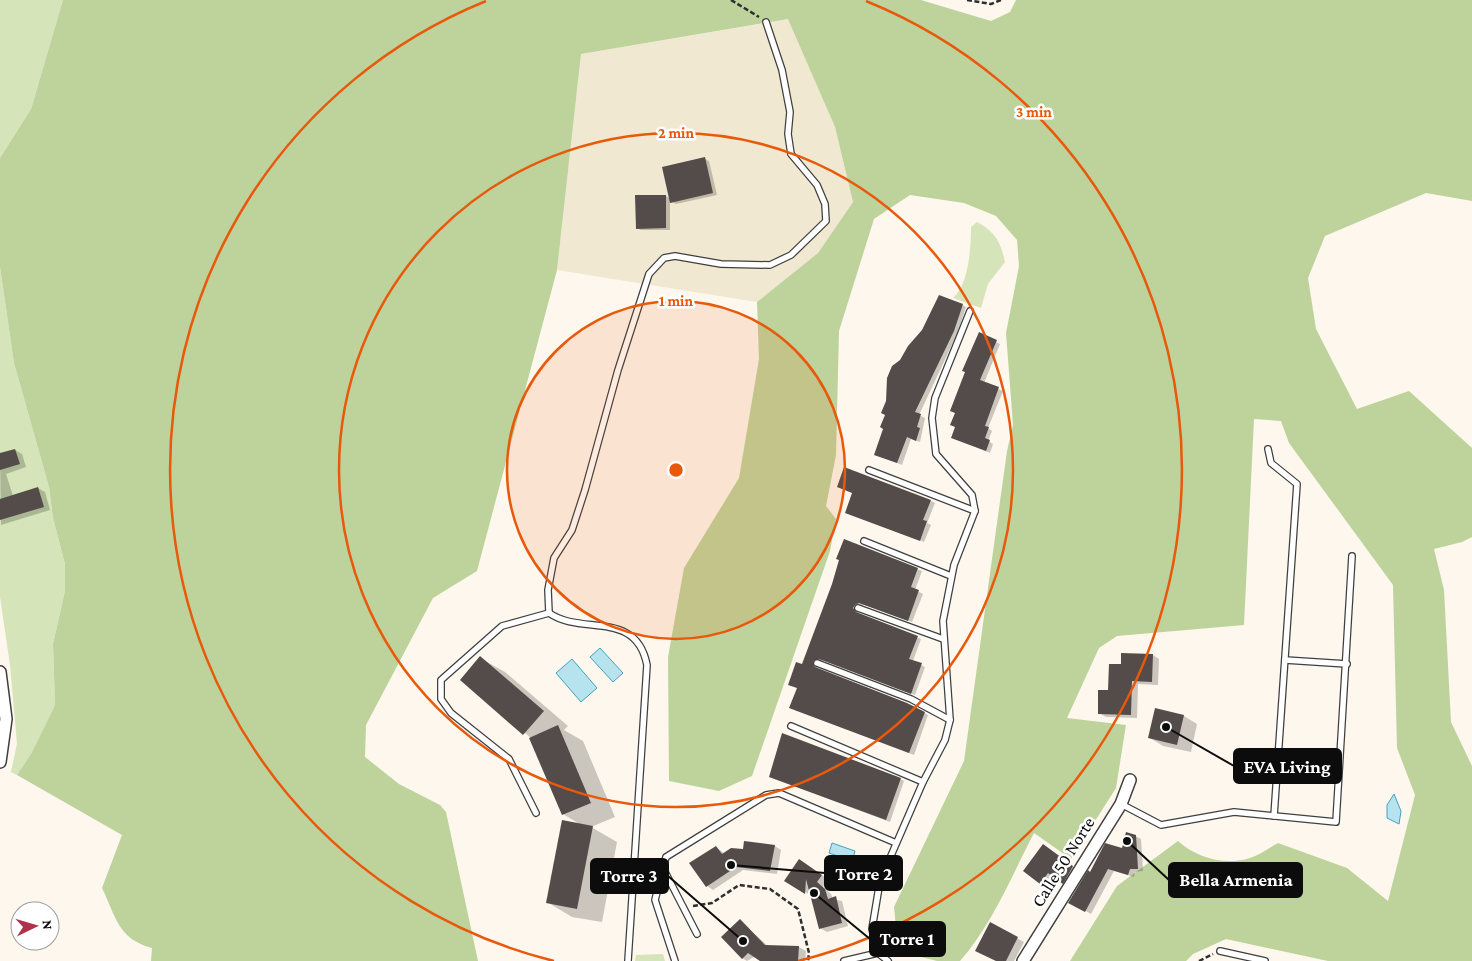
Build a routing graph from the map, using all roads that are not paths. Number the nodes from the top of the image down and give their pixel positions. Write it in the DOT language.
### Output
graph roads {
  1 [pos="766,22"];
  2 [pos="970,310"];
  3 [pos="1268,449"];
  4 [pos="870,470"];
  5 [pos="975,511"];
  6 [pos="864,541"];
  7 [pos="1352,556"];
  8 [pos="951,576"];
  9 [pos="858,608"];
  10 [pos="549,613"];
  11 [pos="943,639"];
  12 [pos="1285,660"];
  13 [pos="817,663"];
  14 [pos="1347,664"];
  15 [pos="0,672"];
  16 [pos="950,720"];
  17 [pos="792,726"];
  18 [pos="0,762"];
  19 [pos="1130,780"];
  20 [pos="923,782"];
  21 [pos="1121,804"];
  22 [pos="536,813"];
  23 [pos="1274,816"];
  24 [pos="896,843"];
  25 [pos="663,868"];
  26 [pos="697,934"];
  27 [pos="1220,951"];
  28 [pos="878,953"];
  29 [pos="628,961"];
  30 [pos="675,961"];
  31 [pos="844,961"];
  32 [pos="888,961"];
  33 [pos="1023,961"];
  34 [pos="1265,961"];
  1 -- 10 [label="lane"];
  2 -- 5 [label="lane"];
  3 -- 12 [label="lane"];
  4 -- 5 [label="lane"];
  5 -- 8 [label="lane"];
  6 -- 8 [label="lane"];
  7 -- 14 [label="lane"];
  8 -- 11 [label="lane"];
  9 -- 11 [label="lane"];
  10 -- 22 [label="lane"];
  10 -- 29 [label="lane"];
  11 -- 16 [label="lane"];
  12 -- 14 [label="lane"];
  12 -- 23 [label="lane"];
  13 -- 16 [label="lane"];
  14 -- 23 [label="lane"];
  15 -- 18 [label="street"];
  16 -- 20 [label="lane"];
  17 -- 20 [label="lane"];
  19 -- 21 [label="street, Calle 50 Norte"];
  20 -- 24 [label="lane"];
  21 -- 23 [label="lane"];
  21 -- 33 [label="street, Calle 50 Norte"];
  24 -- 25 [label="lane"];
  24 -- 28 [label="lane"];
  25 -- 26 [label="lane"];
  25 -- 30 [label="lane"];
  27 -- 34 [label="lane"];
  28 -- 31 [label="lane"];
  28 -- 32 [label="lane"];
}
